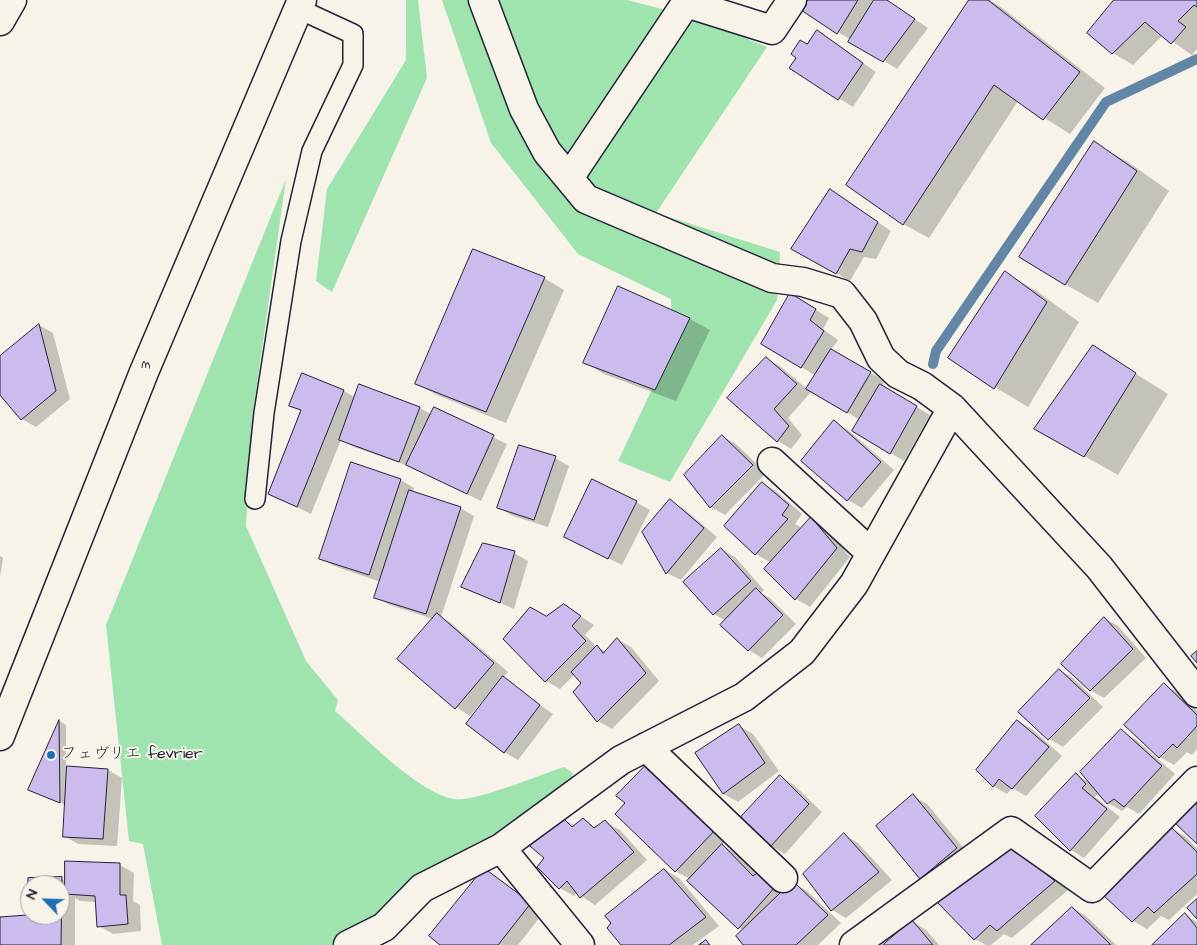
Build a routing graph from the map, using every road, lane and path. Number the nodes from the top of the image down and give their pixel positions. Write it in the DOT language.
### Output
graph roads {
  1 [pos="12,0"];
  2 [pos="483,0"];
  3 [pos="792,0"];
  4 [pos="301,4"];
  5 [pos="0,21"];
  6 [pos="569,178"];
  7 [pos="952,408"];
  8 [pos="772,462"];
  9 [pos="255,499"];
  10 [pos="871,553"];
  11 [pos="1197,693"];
  12 [pos="0,736"];
  13 [pos="646,747"];
  14 [pos="1197,781"];
  15 [pos="500,848"];
  16 [pos="783,878"];
  17 [pos="384,936"];
  18 [pos="348,945"];
  19 [pos="580,945"];
  20 [pos="854,945"];
  1 -- 5 [label="street"];
  2 -- 6 [label="street"];
  3 -- 6 [label="street"];
  4 -- 9 [label="lane"];
  4 -- 12 [label="street, 3"];
  6 -- 7 [label="street"];
  7 -- 10 [label="street"];
  7 -- 11 [label="street"];
  8 -- 10 [label="street"];
  10 -- 13 [label="street"];
  13 -- 15 [label="street"];
  13 -- 16 [label="street"];
  14 -- 20 [label="street"];
  15 -- 17 [label="street"];
  15 -- 19 [label="street"];
  17 -- 18 [label="street"];
}
